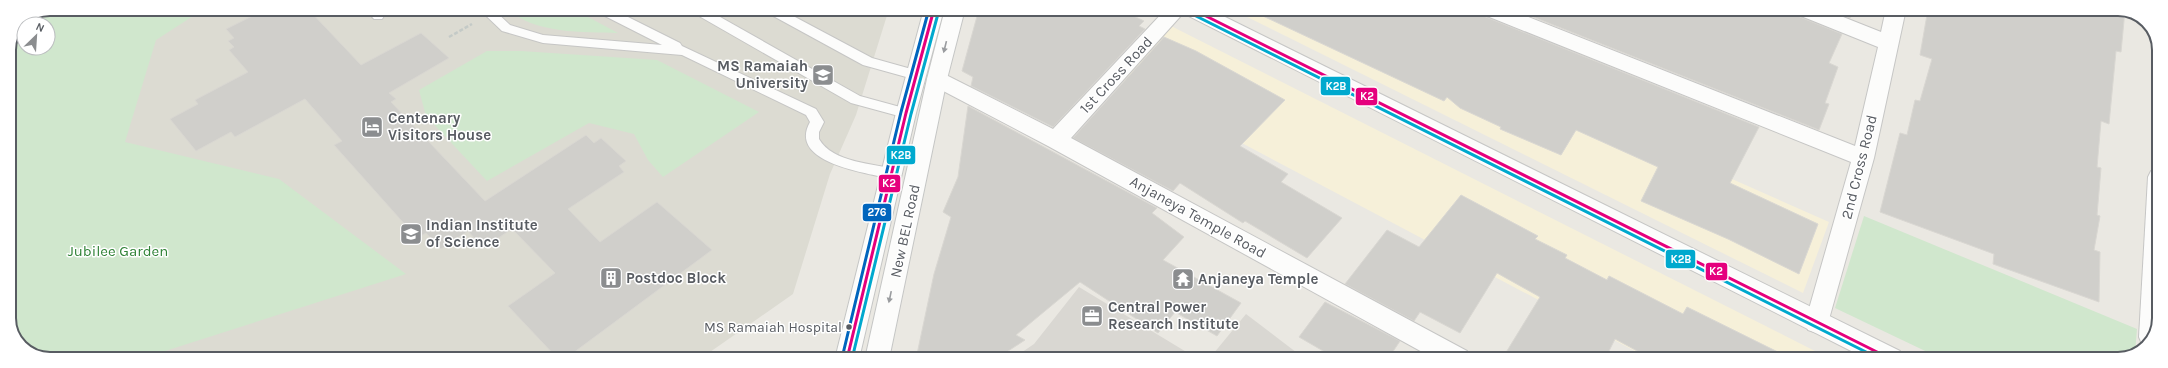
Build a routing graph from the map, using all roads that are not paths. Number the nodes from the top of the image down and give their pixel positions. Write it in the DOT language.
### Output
graph roads {
  1 [pos="493,16"];
  2 [pos="615,16"];
  3 [pos="708,16"];
  4 [pos="783,16"];
  5 [pos="933,16"];
  6 [pos="952,16"];
  7 [pos="1171,16"];
  8 [pos="1206,16"];
  9 [pos="1506,16"];
  10 [pos="1821,16"];
  11 [pos="1894,16"];
  12 [pos="1888,42"];
  13 [pos="684,51"];
  14 [pos="927,77"];
  15 [pos="906,113"];
  16 [pos="1056,140"];
  17 [pos="1863,158"];
  18 [pos="892,174"];
  19 [pos="1816,323"];
  20 [pos="849,352"];
  21 [pos="878,352"];
  22 [pos="1445,352"];
  23 [pos="1876,352"];
  1 -- 13 [label="lane"];
  2 -- 13 [label="lane"];
  3 -- 15 [label="lane"];
  4 -- 14 [label="lane"];
  5 -- 14 [label="street, New BEL Road"];
  6 -- 14 [label="street, New BEL Road, one-way"];
  7 -- 16 [label="street, 1st Cross Road"];
  8 -- 19 [label="street"];
  9 -- 17 [label="street"];
  10 -- 12 [label="street"];
  11 -- 12 [label="street, 2nd Cross Road"];
  12 -- 17 [label="street, 2nd Cross Road"];
  13 -- 18 [label="lane"];
  14 -- 15 [label="street, New BEL Road"];
  14 -- 16 [label="street, Anjaneya Temple Road"];
  14 -- 21 [label="street, New BEL Road, one-way"];
  15 -- 18 [label="street, New BEL Road"];
  16 -- 22 [label="street, Anjaneya Temple Road"];
  17 -- 19 [label="street, 2nd Cross Road"];
  18 -- 20 [label="street, New BEL Road"];
  19 -- 23 [label="street"];
}
